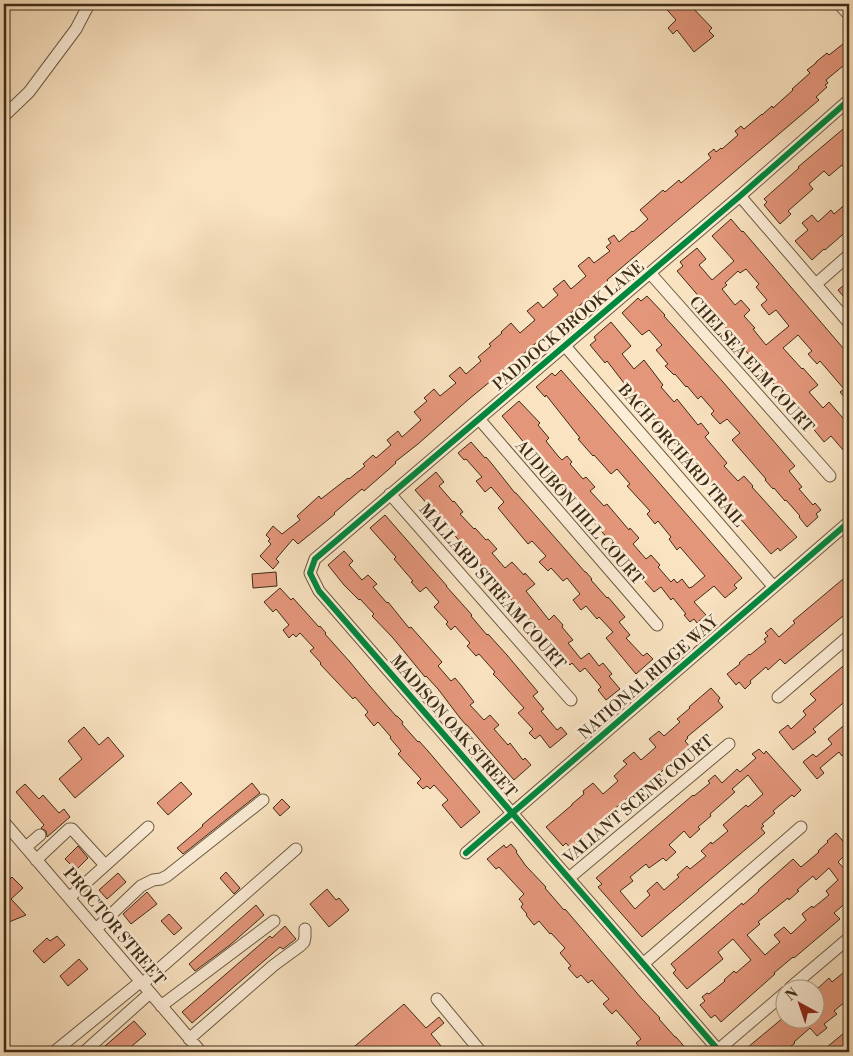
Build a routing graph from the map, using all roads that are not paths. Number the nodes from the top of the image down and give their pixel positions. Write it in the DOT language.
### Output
graph roads {
  1 [pos="89,4"];
  2 [pos="839,4"];
  3 [pos="849,15"];
  4 [pos="849,100"];
  5 [pos="4,116"];
  6 [pos="740,196"];
  7 [pos="849,255"];
  8 [pos="650,273"];
  9 [pos="816,284"];
  10 [pos="849,323"];
  11 [pos="565,346"];
  12 [pos="479,419"];
  13 [pos="830,476"];
  14 [pos="390,494"];
  15 [pos="849,522"];
  16 [pos="310,573"];
  17 [pos="774,586"];
  18 [pos="657,625"];
  19 [pos="849,636"];
  20 [pos="778,697"];
  21 [pos="571,700"];
  22 [pos="729,744"];
  23 [pos="263,800"];
  24 [pos="512,814"];
  25 [pos="4,822"];
  26 [pos="148,827"];
  27 [pos="802,827"];
  28 [pos="40,835"];
  29 [pos="26,847"];
  30 [pos="296,849"];
  31 [pos="466,853"];
  32 [pos="36,860"];
  33 [pos="105,865"];
  34 [pos="569,878"];
  35 [pos="69,898"];
  36 [pos="274,921"];
  37 [pos="96,929"];
  38 [pos="305,929"];
  39 [pos="849,938"];
  40 [pos="643,964"];
  41 [pos="802,978"];
  42 [pos="141,983"];
  43 [pos="150,993"];
  44 [pos="437,1000"];
  45 [pos="776,1001"];
  46 [pos="161,1006"];
  47 [pos="189,1039"];
  48 [pos="719,1051"];
  49 [pos="54,1052"];
  50 [pos="84,1052"];
  51 [pos="201,1052"];
  52 [pos="481,1052"];
  1 -- 5 [label="street"];
  2 -- 3 [label="street"];
  4 -- 6 [label="street, PADDOCK BROOK LANE"];
  6 -- 8 [label="street, PADDOCK BROOK LANE"];
  6 -- 9 [label="street"];
  7 -- 9 [label="street"];
  8 -- 11 [label="street, PADDOCK BROOK LANE"];
  8 -- 13 [label="street, CHELSEA ELM COURT"];
  9 -- 10 [label="street"];
  11 -- 12 [label="street, PADDOCK BROOK LANE"];
  11 -- 17 [label="street, BACH ORCHARD TRAIL"];
  12 -- 14 [label="street, PADDOCK BROOK LANE"];
  12 -- 18 [label="street, AUDUBON HILL COURT"];
  14 -- 16 [label="street, PADDOCK BROOK LANE"];
  14 -- 21 [label="street, MALLARD STREAM COURT"];
  15 -- 17 [label="street, NATIONAL RIDGE WAY"];
  16 -- 24 [label="street, MADISON OAK STREET"];
  17 -- 24 [label="street, NATIONAL RIDGE WAY"];
  19 -- 20 [label="street"];
  22 -- 34 [label="street, VALIANT SCENE COURT"];
  23 -- 37 [label="street"];
  24 -- 31 [label="street, NATIONAL RIDGE WAY"];
  24 -- 34 [label="street, MADISON OAK STREET"];
  25 -- 29 [label="street, PROCTOR STREET"];
  26 -- 33 [label="street"];
  27 -- 40 [label="street"];
  28 -- 29 [label="street"];
  29 -- 32 [label="street, PROCTOR STREET"];
  30 -- 42 [label="street"];
  32 -- 33 [label="street"];
  32 -- 35 [label="street, PROCTOR STREET"];
  33 -- 35 [label="street"];
  34 -- 40 [label="street, MADISON OAK STREET"];
  35 -- 37 [label="street, PROCTOR STREET"];
  36 -- 46 [label="street"];
  37 -- 42 [label="street, PROCTOR STREET"];
  38 -- 47 [label="street"];
  39 -- 41 [label="street"];
  40 -- 48 [label="street, MADISON OAK STREET"];
  42 -- 43 [label="street, PROCTOR STREET"];
  42 -- 49 [label="street"];
  43 -- 46 [label="street, PROCTOR STREET"];
  43 -- 50 [label="street"];
  44 -- 52 [label="street"];
  45 -- 48 [label="street"];
  46 -- 47 [label="street, PROCTOR STREET"];
  47 -- 51 [label="street, PROCTOR STREET"];
}
